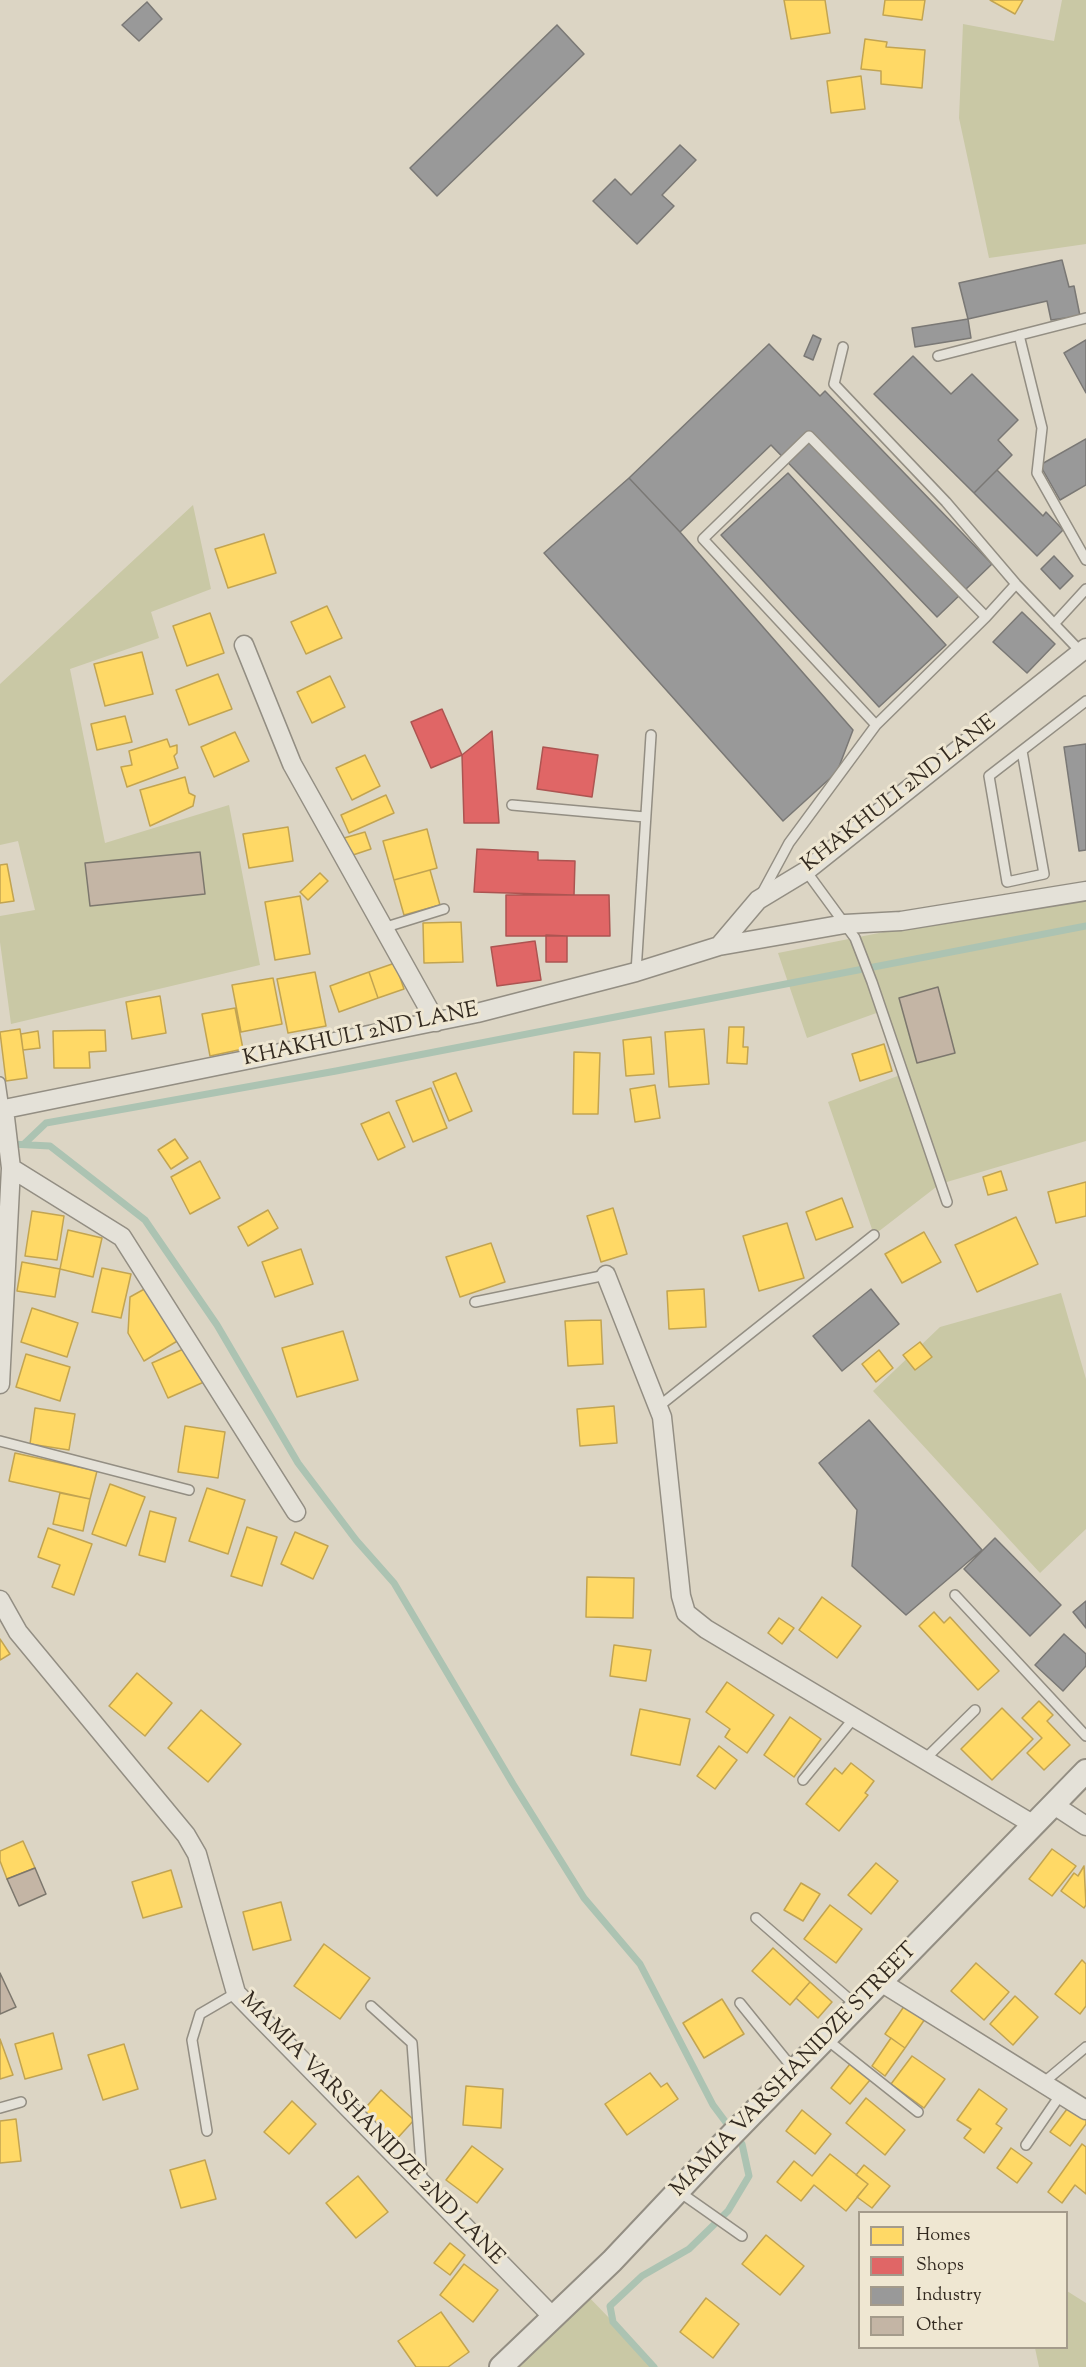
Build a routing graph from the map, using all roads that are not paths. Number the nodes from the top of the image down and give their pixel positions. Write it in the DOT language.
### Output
graph roads {
  1 [pos="1086,318"];
  2 [pos="1019,335"];
  3 [pos="843,347"];
  4 [pos="938,356"];
  5 [pos="1086,560"];
  6 [pos="1016,584"];
  7 [pos="1086,589"];
  8 [pos="986,616"];
  9 [pos="1054,624"];
  10 [pos="244,645"];
  11 [pos="1083,649"];
  12 [pos="1086,701"];
  13 [pos="876,725"];
  14 [pos="651,735"];
  15 [pos="1022,751"];
  16 [pos="512,805"];
  17 [pos="645,817"];
  18 [pos="806,871"];
  19 [pos="1086,891"];
  20 [pos="758,900"];
  21 [pos="444,909"];
  22 [pos="845,924"];
  23 [pos="383,928"];
  24 [pos="719,946"];
  25 [pos="636,972"];
  26 [pos="436,1022"];
  27 [pos="0,1082"];
  28 [pos="2,1109"];
  29 [pos="7,1167"];
  30 [pos="947,1202"];
  31 [pos="874,1235"];
  32 [pos="606,1275"];
  33 [pos="475,1302"];
  34 [pos="0,1384"];
  35 [pos="658,1407"];
  36 [pos="0,1441"];
  37 [pos="189,1490"];
  38 [pos="296,1512"];
  39 [pos="955,1595"];
  40 [pos="0,1600"];
  41 [pos="975,1710"];
  42 [pos="854,1718"];
  43 [pos="1086,1736"];
  44 [pos="924,1760"];
  45 [pos="1086,1771"];
  46 [pos="803,1780"];
  47 [pos="1054,1804"];
  48 [pos="1034,1825"];
  49 [pos="1086,1826"];
  50 [pos="756,1918"];
  51 [pos="881,1982"];
  52 [pos="236,1993"];
  53 [pos="740,2003"];
  54 [pos="371,2006"];
  55 [pos="858,2007"];
  56 [pos="826,2039"];
  57 [pos="1086,2047"];
  58 [pos="795,2071"];
  59 [pos="1043,2083"];
  60 [pos="1062,2094"];
  61 [pos="21,2102"];
  62 [pos="0,2108"];
  63 [pos="1086,2110"];
  64 [pos="918,2112"];
  65 [pos="207,2131"];
  66 [pos="1026,2145"];
  67 [pos="423,2185"];
  68 [pos="678,2191"];
  69 [pos="742,2236"];
  70 [pos="554,2318"];
  71 [pos="507,2365"];
  1 -- 2 [label="lane"];
  2 -- 4 [label="lane"];
  2 -- 5 [label="lane"];
  3 -- 6 [label="lane"];
  6 -- 8 [label="lane"];
  6 -- 9 [label="lane"];
  7 -- 9 [label="lane"];
  8 -- 13 [label="lane"];
  8 -- 13 [label="lane"];
  9 -- 11 [label="lane"];
  10 -- 23 [label="street"];
  11 -- 18 [label="street, KHAKHULI 2ND LANE"];
  12 -- 15 [label="lane"];
  13 -- 20 [label="lane"];
  14 -- 17 [label="lane"];
  15 -- 15 [label="lane"];
  16 -- 17 [label="lane"];
  17 -- 25 [label="lane"];
  18 -- 20 [label="street, KHAKHULI 2ND LANE"];
  18 -- 22 [label="lane"];
  19 -- 22 [label="street, KHAKHULI 2ND LANE"];
  20 -- 24 [label="street, KHAKHULI 2ND LANE"];
  21 -- 23 [label="lane"];
  22 -- 24 [label="street, KHAKHULI 2ND LANE"];
  22 -- 30 [label="lane"];
  23 -- 26 [label="street"];
  24 -- 25 [label="street, KHAKHULI 2ND LANE"];
  25 -- 26 [label="street, KHAKHULI 2ND LANE"];
  26 -- 28 [label="street, KHAKHULI 2ND LANE"];
  27 -- 28 [label="lane"];
  28 -- 29 [label="street"];
  29 -- 34 [label="street"];
  29 -- 38 [label="street"];
  31 -- 35 [label="lane"];
  32 -- 33 [label="lane"];
  32 -- 35 [label="street"];
  35 -- 42 [label="street"];
  36 -- 37 [label="lane"];
  39 -- 43 [label="lane"];
  40 -- 52 [label="street, MAMIA VARSHANIDZE 2ND LANE"];
  41 -- 44 [label="lane"];
  42 -- 44 [label="street"];
  42 -- 46 [label="lane"];
  44 -- 48 [label="street"];
  45 -- 47 [label="street, MAMIA VARSHANIDZE STREET"];
  47 -- 48 [label="street, MAMIA VARSHANIDZE STREET"];
  47 -- 49 [label="street"];
  48 -- 51 [label="street, MAMIA VARSHANIDZE STREET"];
  50 -- 55 [label="lane"];
  51 -- 55 [label="street, MAMIA VARSHANIDZE STREET"];
  51 -- 59 [label="street"];
  52 -- 65 [label="lane"];
  52 -- 67 [label="street, MAMIA VARSHANIDZE 2ND LANE"];
  53 -- 58 [label="lane"];
  54 -- 67 [label="lane"];
  55 -- 56 [label="street, MAMIA VARSHANIDZE STREET"];
  56 -- 58 [label="street, MAMIA VARSHANIDZE STREET"];
  56 -- 64 [label="lane"];
  57 -- 59 [label="lane"];
  58 -- 68 [label="street, MAMIA VARSHANIDZE STREET"];
  59 -- 60 [label="street"];
  60 -- 63 [label="street"];
  60 -- 66 [label="lane"];
  61 -- 62 [label="lane"];
  67 -- 70 [label="street, MAMIA VARSHANIDZE 2ND LANE"];
  68 -- 69 [label="lane"];
  68 -- 70 [label="street, MAMIA VARSHANIDZE STREET"];
  70 -- 71 [label="street, MAMIA VARSHANIDZE STREET"];
}
